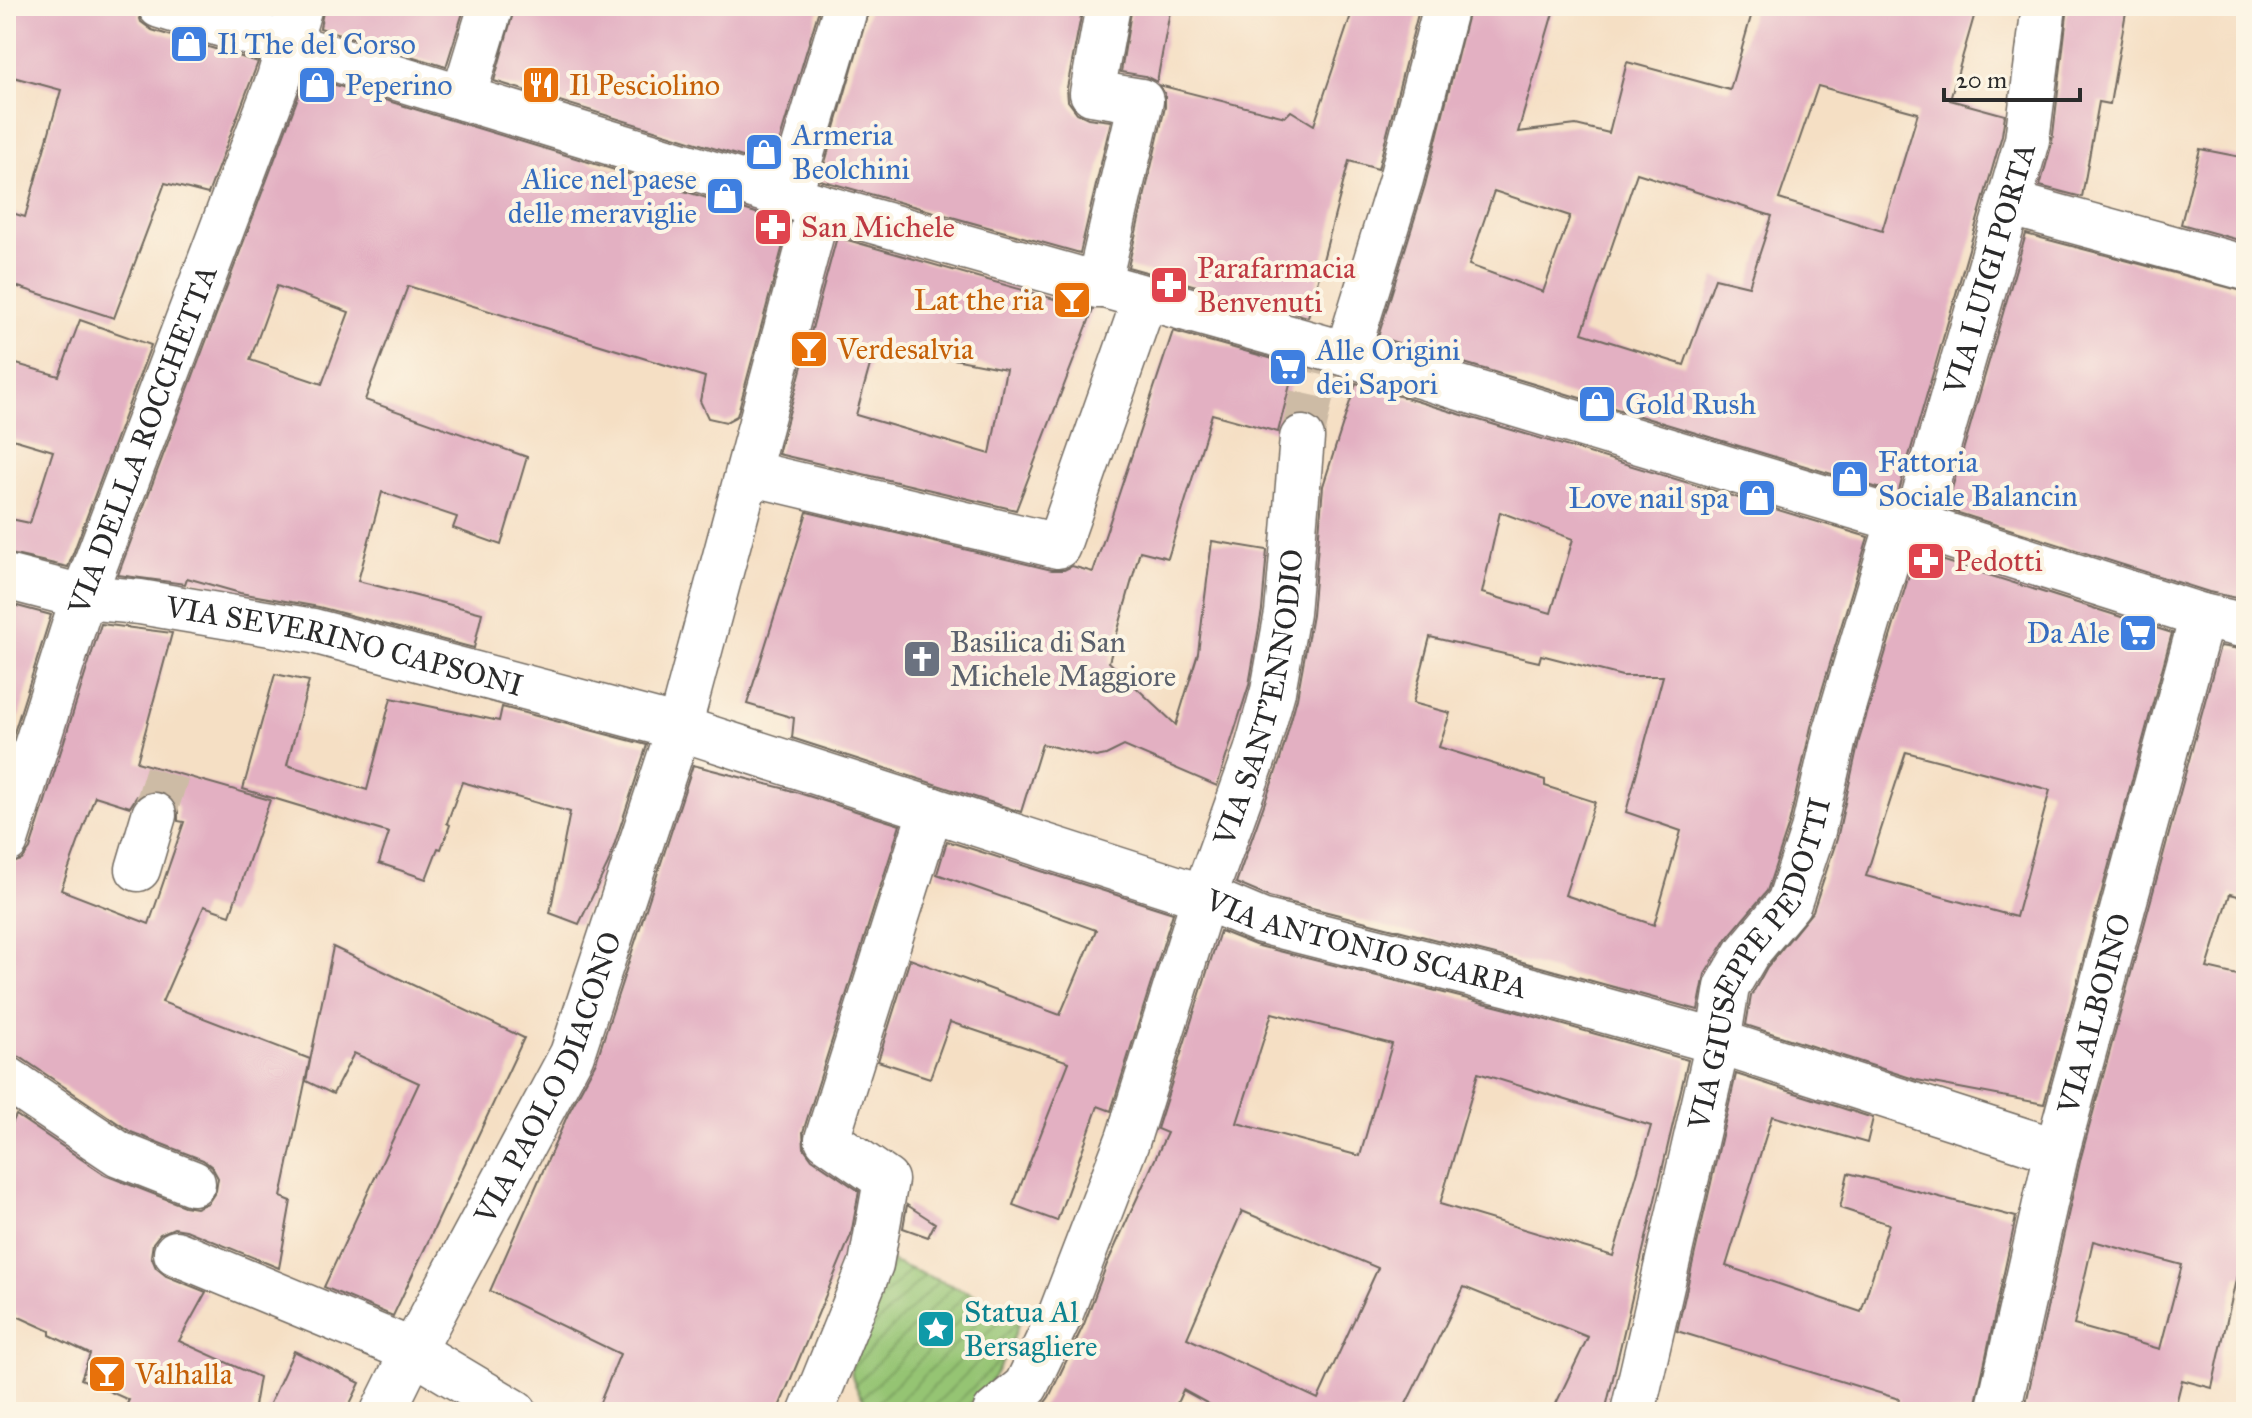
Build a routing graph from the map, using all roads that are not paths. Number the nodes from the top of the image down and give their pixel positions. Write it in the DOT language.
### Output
graph roads {
  1 [pos="160,6"];
  2 [pos="491,6"];
  3 [pos="846,6"];
  4 [pos="1108,6"];
  5 [pos="1446,6"];
  6 [pos="2044,6"];
  7 [pos="294,25"];
  8 [pos="463,98"];
  9 [pos="804,202"];
  10 [pos="2008,203"];
  11 [pos="2246,268"];
  12 [pos="1098,286"];
  13 [pos="1145,298"];
  14 [pos="1330,354"];
  15 [pos="1302,438"];
  16 [pos="749,473"];
  17 [pos="1907,523"];
  18 [pos="6,577"];
  19 [pos="83,597"];
  20 [pos="2202,616"];
  21 [pos="2246,626"];
  22 [pos="679,728"];
  23 [pos="931,809"];
  24 [pos="154,815"];
  25 [pos="6,841"];
  26 [pos="138,869"];
  27 [pos="1204,897"];
  28 [pos="1718,1042"];
  29 [pos="6,1078"];
  30 [pos="2057,1151"];
  31 [pos="193,1183"];
  32 [pos="176,1253"];
  33 [pos="413,1351"];
  34 [pos="830,1364"];
  35 [pos="383,1412"];
  36 [pos="515,1412"];
  37 [pos="811,1412"];
  38 [pos="841,1412"];
  39 [pos="995,1412"];
  40 [pos="1633,1412"];
  41 [pos="1998,1412"];
  1 -- 7 [label="street"];
  2 -- 8 [label="street"];
  3 -- 9 [label="street, VIA PAOLO DIACONO"];
  4 -- 12 [label="street"];
  5 -- 14 [label="street"];
  6 -- 10 [label="street, VIA LUIGI PORTA"];
  7 -- 8 [label="street"];
  7 -- 19 [label="street, VIA DELLA ROCCHETTA"];
  8 -- 9 [label="street"];
  9 -- 12 [label="street"];
  9 -- 16 [label="street, VIA PAOLO DIACONO"];
  10 -- 11 [label="street"];
  10 -- 17 [label="street, VIA LUIGI PORTA"];
  12 -- 13 [label="street"];
  13 -- 14 [label="street"];
  13 -- 16 [label="street"];
  14 -- 17 [label="street"];
  15 -- 27 [label="street, VIA SANT'ENNODIO"];
  16 -- 22 [label="street, VIA PAOLO DIACONO"];
  17 -- 20 [label="street"];
  17 -- 28 [label="street, VIA GIUSEPPE PEDOTTI"];
  18 -- 19 [label="street, VIA SEVERINO CAPSONI"];
  19 -- 22 [label="street, VIA SEVERINO CAPSONI"];
  19 -- 25 [label="street, VIA DELLA ROCCHETTA"];
  20 -- 21 [label="street"];
  20 -- 30 [label="street, VIA ALBOINO"];
  22 -- 23 [label="street, VIA ANTONIO SCARPA"];
  22 -- 33 [label="street, VIA PAOLO DIACONO"];
  23 -- 27 [label="street, VIA ANTONIO SCARPA"];
  23 -- 34 [label="street"];
  24 -- 26 [label="street"];
  27 -- 28 [label="street, VIA ANTONIO SCARPA"];
  27 -- 39 [label="street, VIA SANT'ENNODIO"];
  28 -- 30 [label="street, VIA ANTONIO SCARPA"];
  28 -- 40 [label="street, VIA GIUSEPPE PEDOTTI"];
  29 -- 31 [label="street"];
  30 -- 41 [label="street, VIA ALBOINO"];
  32 -- 33 [label="street"];
  33 -- 35 [label="street, VIA PAOLO DIACONO"];
  33 -- 36 [label="street"];
  34 -- 37 [label="street"];
  34 -- 38 [label="street"];
}
